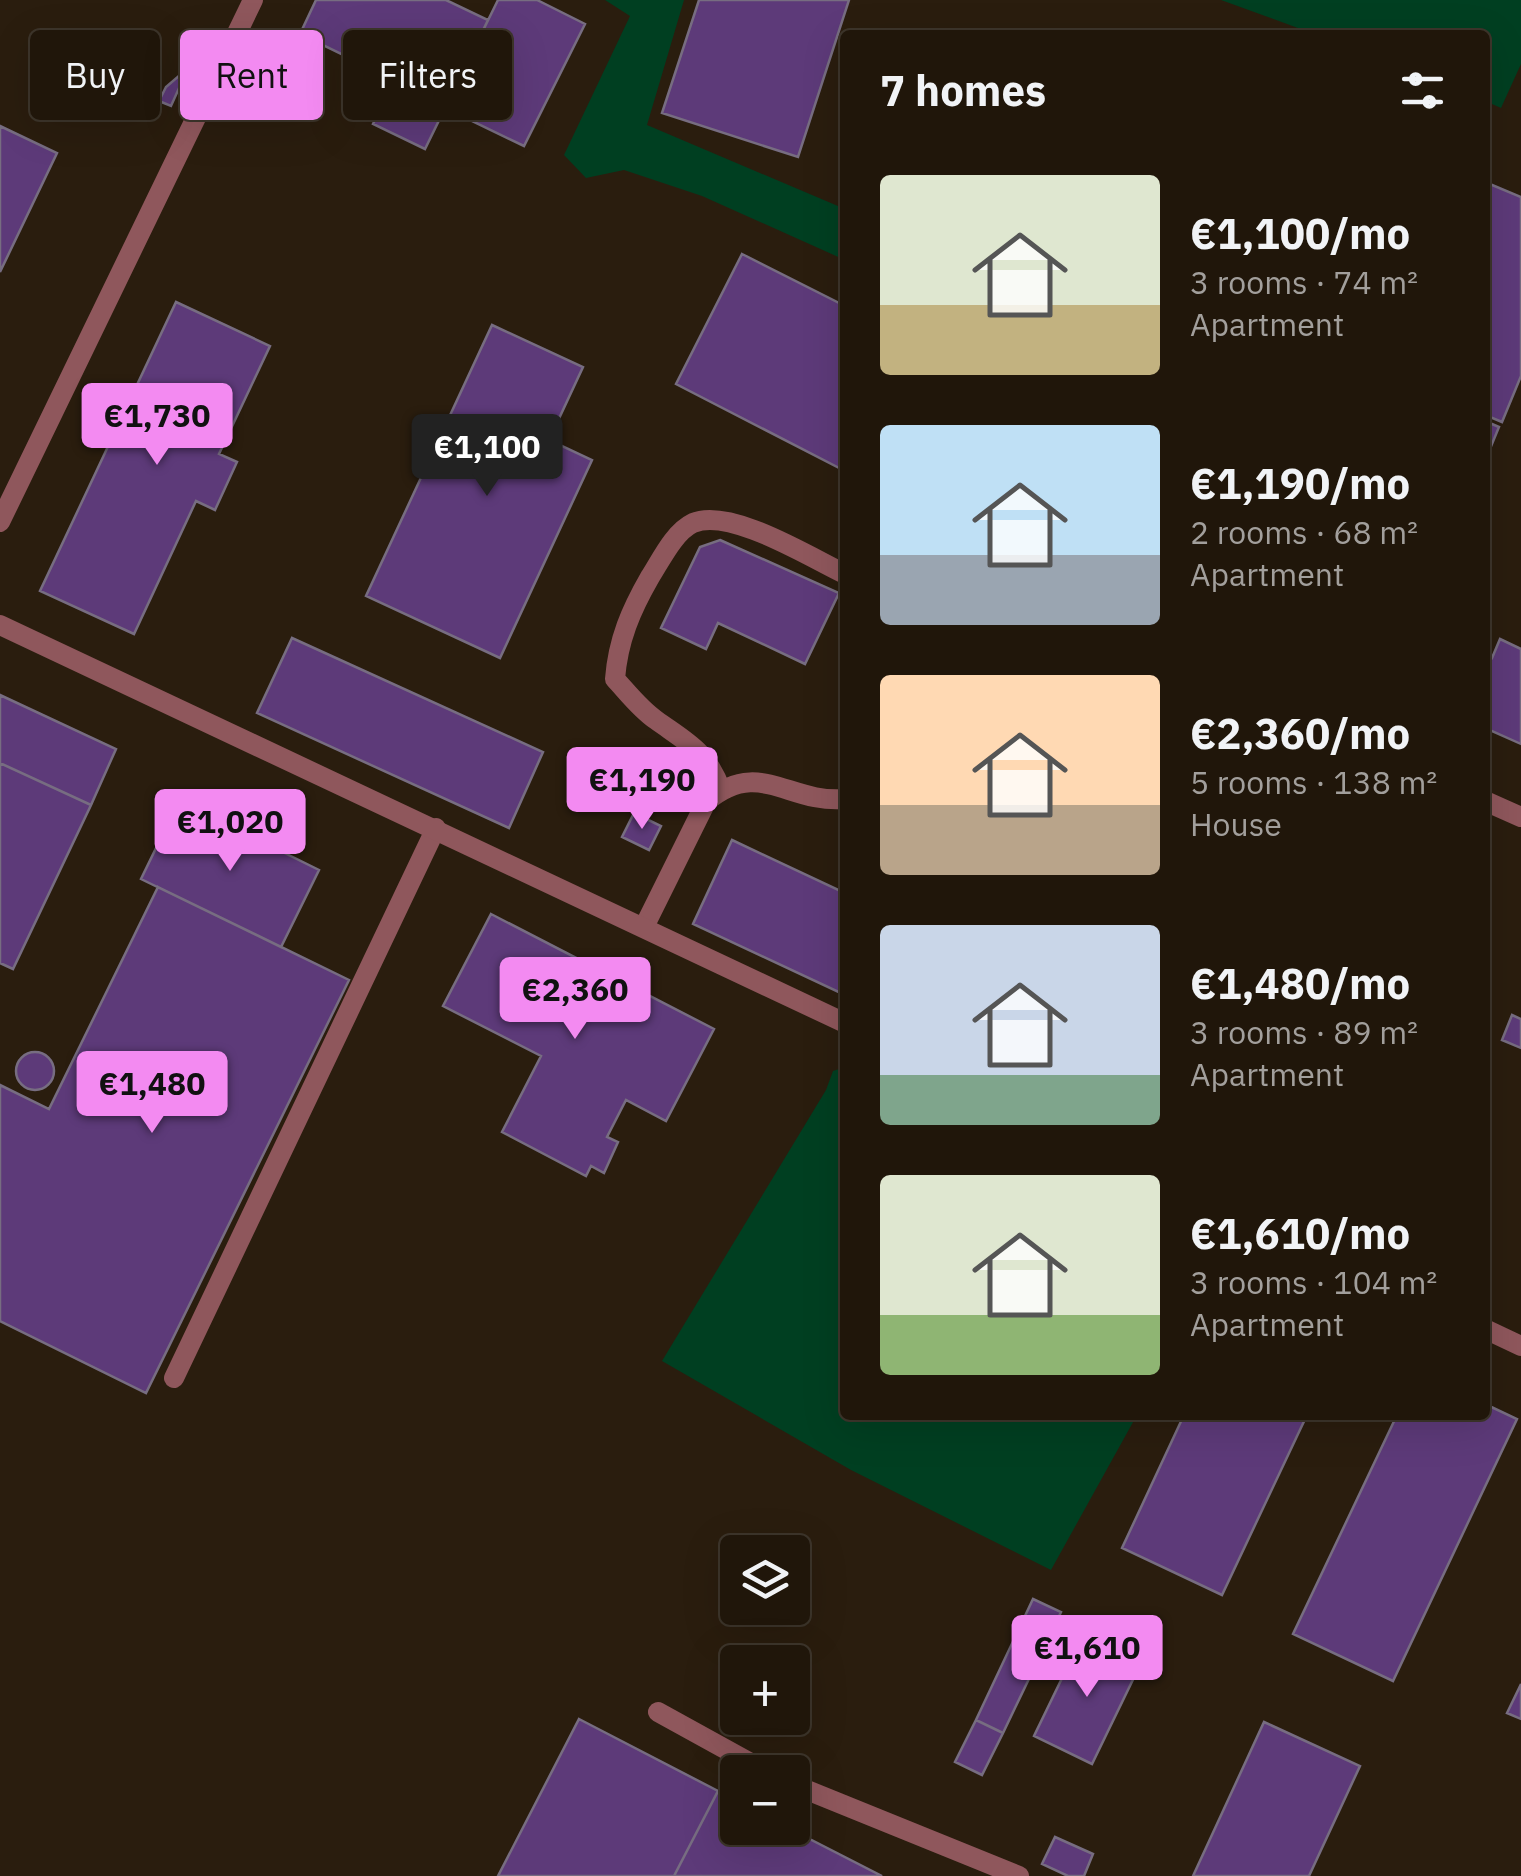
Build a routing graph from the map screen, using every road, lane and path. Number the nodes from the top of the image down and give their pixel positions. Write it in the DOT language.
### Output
graph roads {
  1 [pos="254,0"];
  2 [pos="0,522"];
  3 [pos="840,572"];
  4 [pos="0,625"];
  5 [pos="721,790"];
  6 [pos="840,799"];
  7 [pos="1490,803"];
  8 [pos="1521,817"];
  9 [pos="436,828"];
  10 [pos="644,927"];
  11 [pos="840,1021"];
  12 [pos="1490,1331"];
  13 [pos="1521,1346"];
  14 [pos="174,1378"];
  15 [pos="658,1712"];
  16 [pos="737,1755"];
  17 [pos="810,1791"];
  18 [pos="1019,1876"];
  1 -- 2 [label="street"];
  3 -- 5 [label="street"];
  4 -- 9 [label="street"];
  5 -- 6 [label="street"];
  5 -- 10 [label="street"];
  7 -- 8 [label="street"];
  9 -- 10 [label="street"];
  9 -- 14 [label="street"];
  10 -- 11 [label="street"];
  12 -- 13 [label="street"];
  15 -- 16 [label="street"];
  17 -- 18 [label="street"];
}
